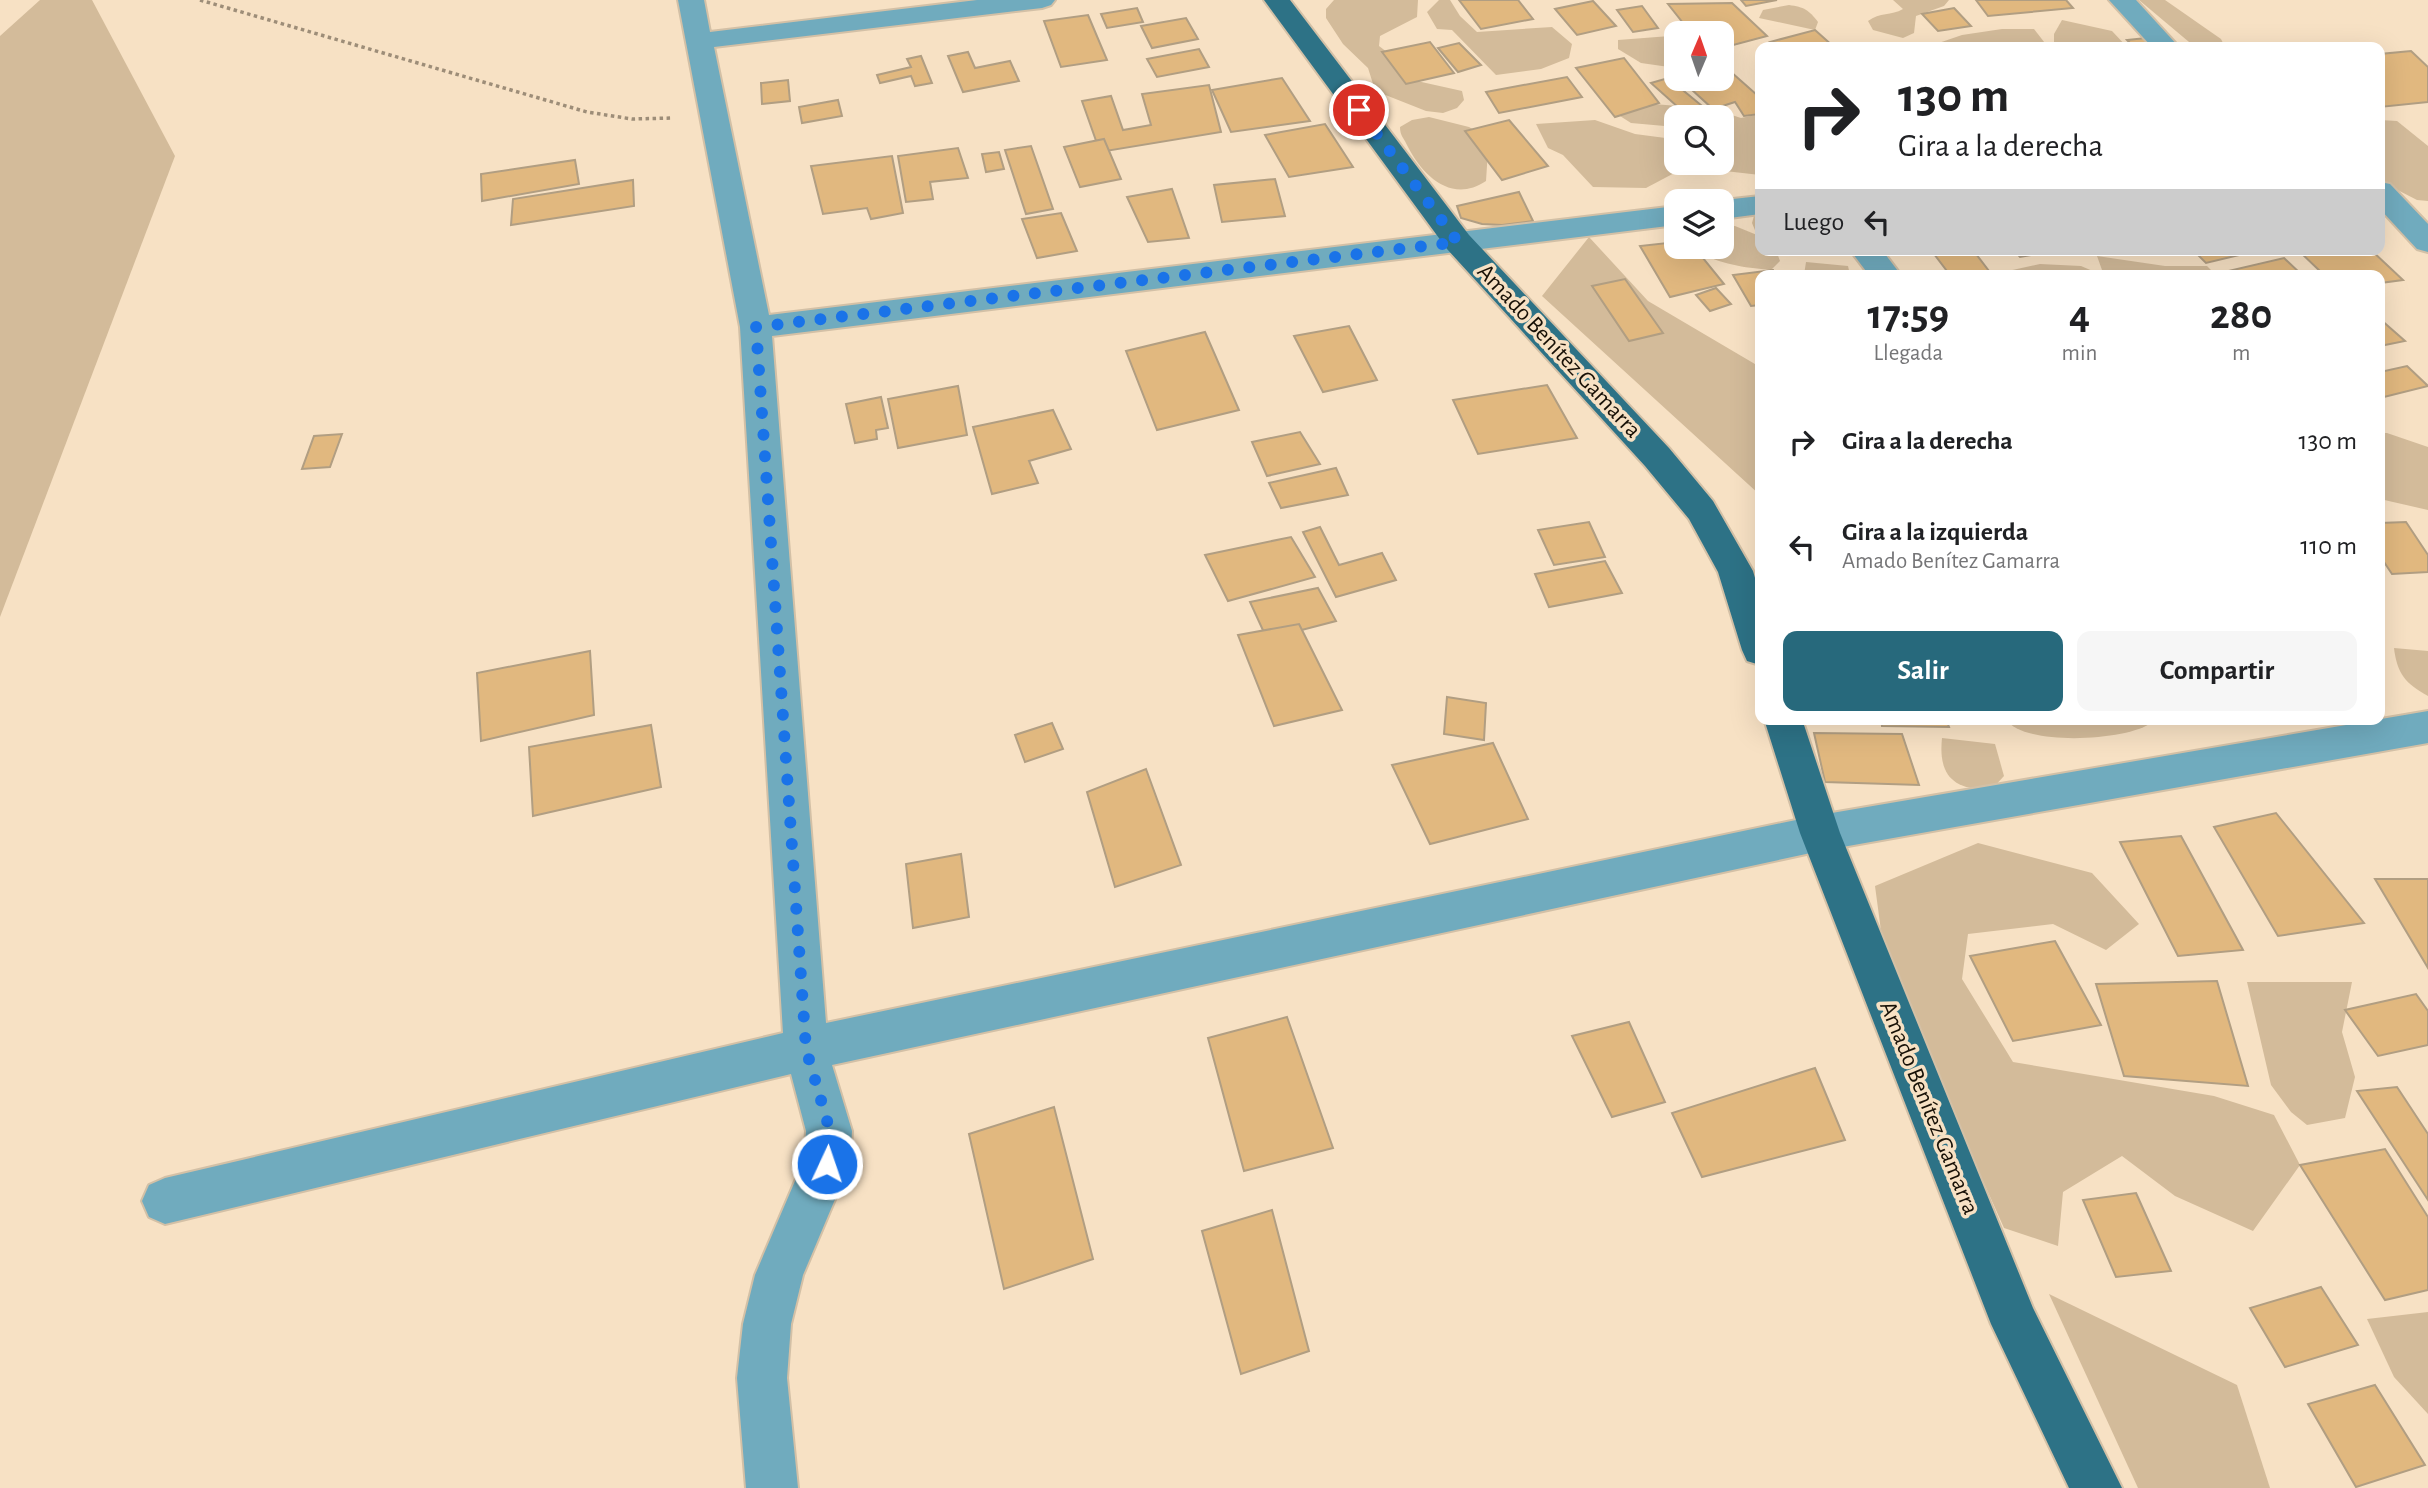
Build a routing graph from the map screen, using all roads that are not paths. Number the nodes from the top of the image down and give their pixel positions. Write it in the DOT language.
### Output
graph roads {
  1 [pos="691,0"];
  2 [pos="1042,0"];
  3 [pos="1277,0"];
  4 [pos="2122,0"];
  5 [pos="699,41"];
  6 [pos="2160,42"];
  7 [pos="2385,196"];
  8 [pos="1755,206"];
  9 [pos="1734,208"];
  10 [pos="1664,216"];
  11 [pos="1458,242"];
  12 [pos="2428,242"];
  13 [pos="1870,256"];
  14 [pos="1882,270"];
  15 [pos="756,327"];
  16 [pos="1755,634"];
  17 [pos="1785,725"];
  18 [pos="2428,727"];
  19 [pos="1820,833"];
  20 [pos="806,1049"];
  21 [pos="165,1201"];
  22 [pos="772,1488"];
  23 [pos="2096,1488"];
  1 -- 5 [label="street"];
  2 -- 5 [label="street"];
  3 -- 11 [label="main road, Amado Benítez Gamarra"];
  4 -- 6 [label="street"];
  5 -- 15 [label="street"];
  7 -- 12 [label="street"];
  8 -- 9 [label="street"];
  10 -- 11 [label="street"];
  11 -- 15 [label="street"];
  11 -- 16 [label="main road, Amado Benítez Gamarra"];
  13 -- 14 [label="street"];
  15 -- 20 [label="street"];
  17 -- 19 [label="main road, Amado Benítez Gamarra"];
  18 -- 19 [label="street"];
  19 -- 20 [label="street"];
  19 -- 23 [label="main road, Amado Benítez Gamarra"];
  20 -- 21 [label="street"];
  20 -- 22 [label="street"];
}
